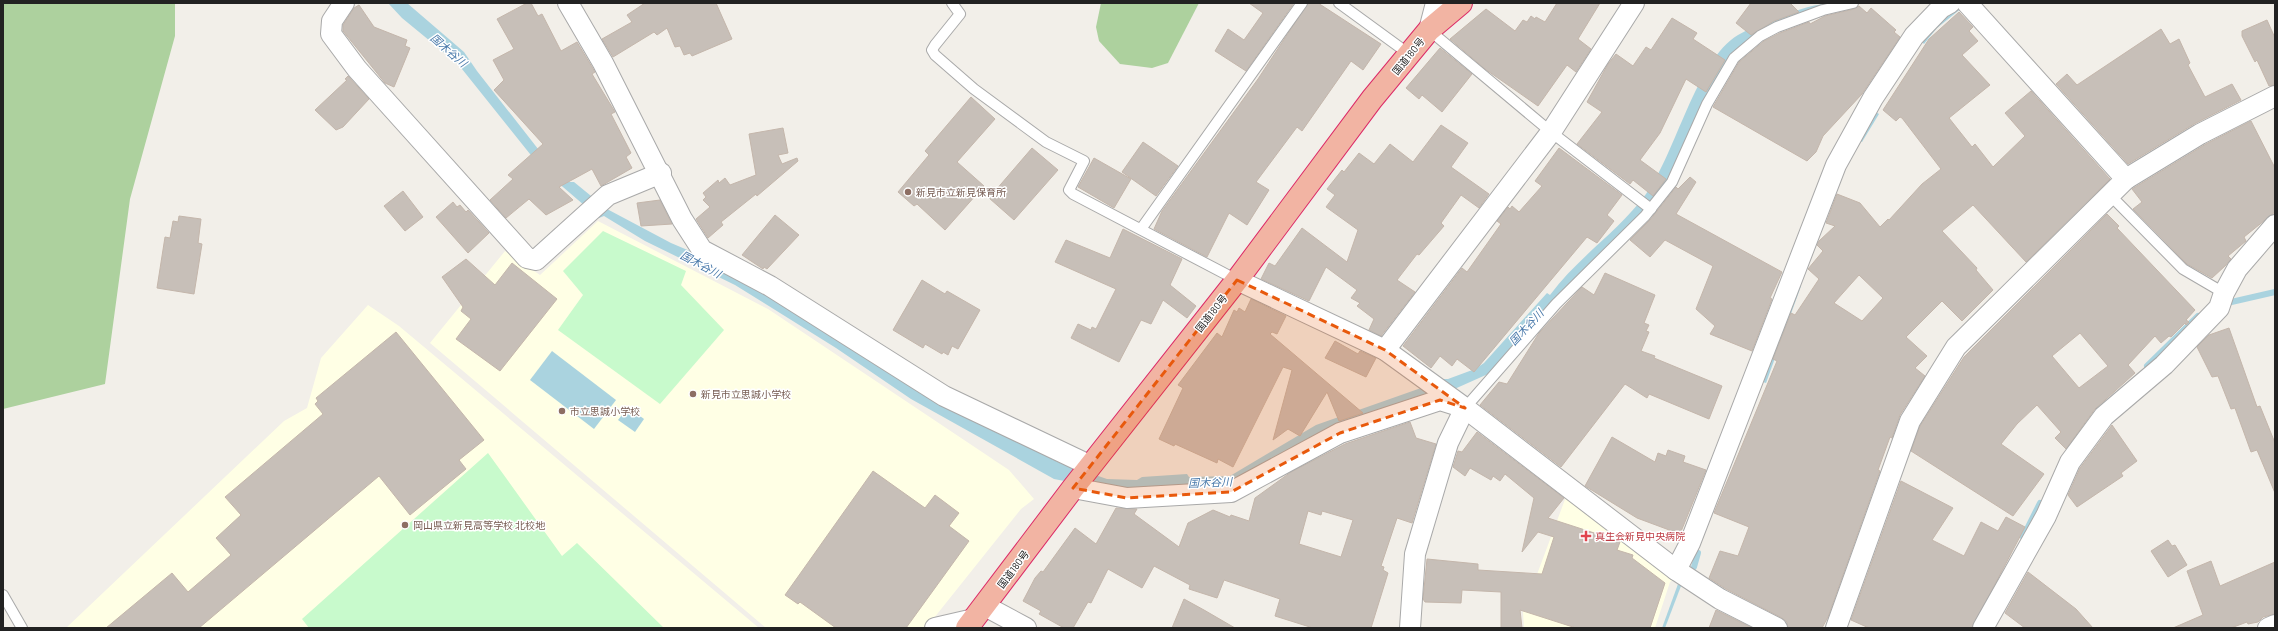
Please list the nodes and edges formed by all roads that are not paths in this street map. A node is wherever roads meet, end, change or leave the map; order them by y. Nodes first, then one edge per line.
1 (344, 3) edge
2 (568, 3) edge
3 (952, 3) edge
4 (1302, 3) edge
5 (1340, 3) edge
6 (1436, 3) edge
7 (1461, 3) edge
8 (1634, 3) edge
9 (1853, 3) edge
10 (1950, 3) edge
11 (1967, 3) edge
12 (1429, 30) junction
13 (1409, 54) junction
14 (2274, 98) edge
15 (1551, 132) junction
16 (661, 173) junction
17 (2126, 179) junction
18 (2110, 195) junction
19 (1651, 209) junction
20 (2275, 225) edge
21 (1141, 229) junction
22 (1237, 280) junction
23 (2224, 292) junction
24 (1385, 350) junction
25 (1464, 408) junction
26 (1091, 466) junction
27 (1073, 488) junction
28 (1676, 570) junction
29 (3, 595) edge
30 (975, 618) edge
31 (2275, 625) edge
32 (22, 628) edge
33 (935, 628) edge
34 (1026, 628) edge
35 (1410, 628) edge
36 (1777, 628) edge
37 (1836, 628) edge
38 (1983, 628) edge
39 (2268, 628) edge

1 - 16 street
2 - 16 street
3 - 21 lane
4 - 21 lane
5 - 13 lane
6 - 12 street
7 - 12 highway, 国道180号
8 - 15 street
9 - 19 lane
10 - 28 street
11 - 17 street
12 - 13 highway, 国道180号
12 - 15 lane
13 - 22 highway, 国道180号
14 - 17 street
15 - 19 lane
15 - 24 street
16 - 26 street
17 - 18 street
18 - 23 lane
18 - 37 street
19 - 25 lane
20 - 23 street
21 - 22 lane
22 - 24 street
22 - 26 highway, 国道180号
23 - 38 street
24 - 25 street
25 - 27 street
25 - 28 street
25 - 35 street
26 - 27 highway, 国道180号
27 - 30 highway, 国道180号
28 - 36 street
29 - 32 lane
30 - 33 street
30 - 34 street
31 - 39 street

